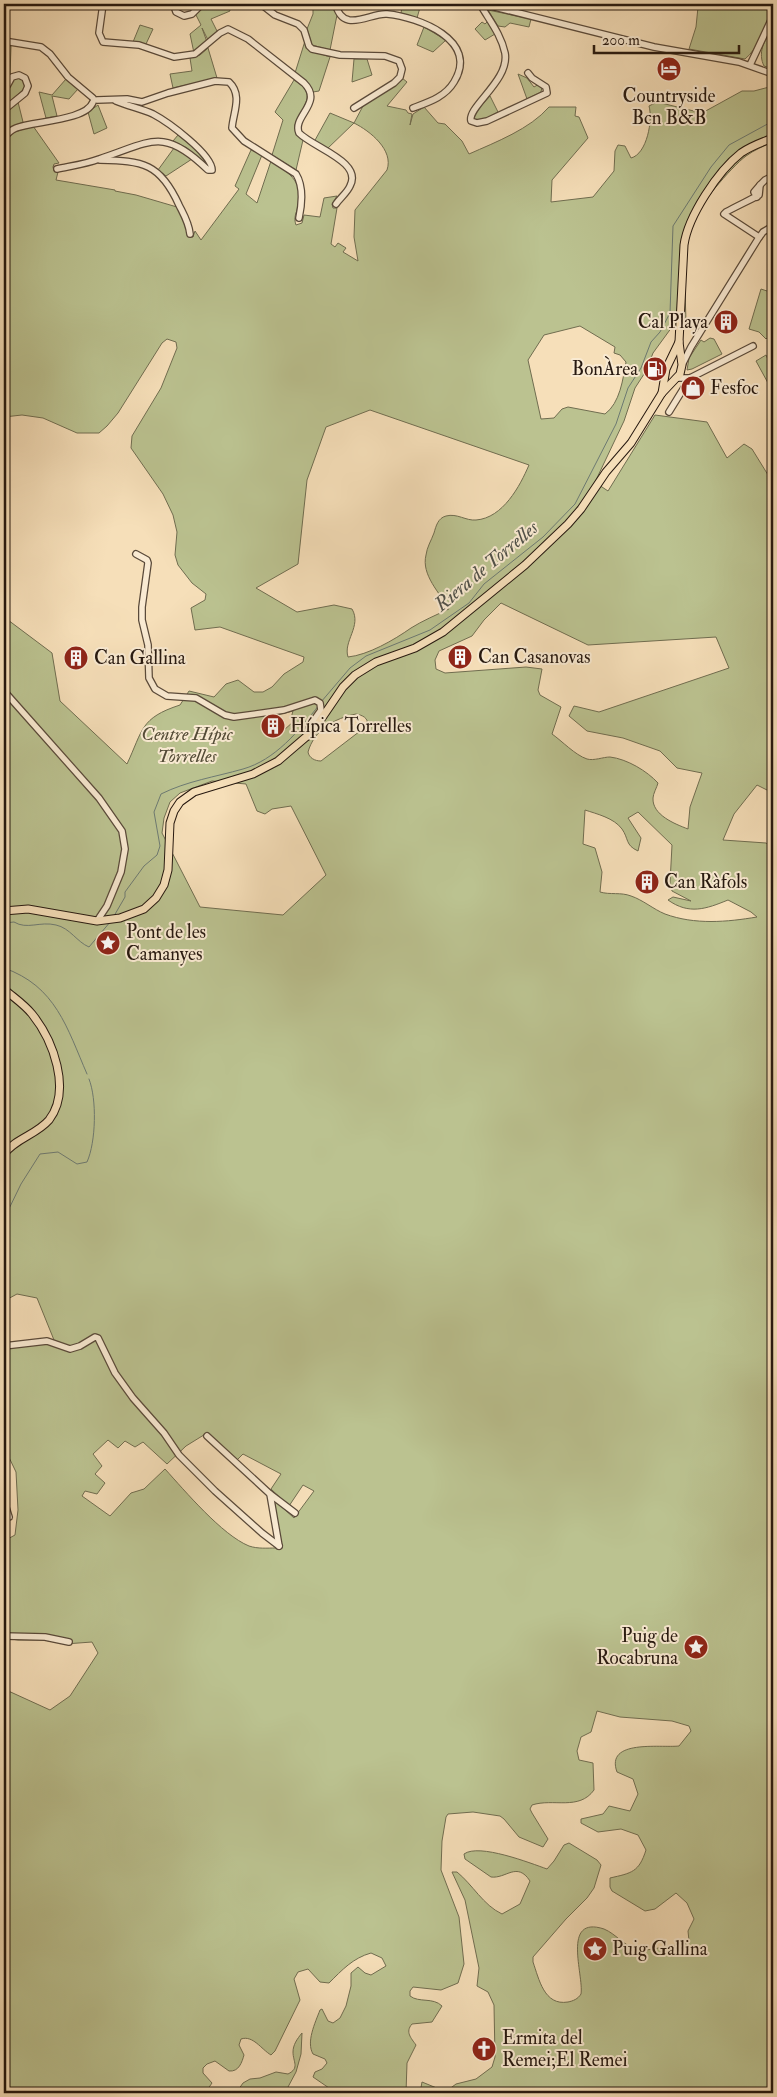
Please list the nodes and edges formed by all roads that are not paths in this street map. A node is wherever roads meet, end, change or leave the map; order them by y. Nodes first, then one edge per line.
1 (5, 4) edge
2 (102, 4) edge
3 (188, 4) edge
4 (202, 4) edge
5 (261, 4) edge
6 (335, 4) edge
7 (481, 4) edge
8 (171, 5) edge
9 (4, 10) edge
10 (773, 16) edge
11 (4, 41) edge
12 (750, 65) junction
13 (528, 73) dead end
14 (773, 74) edge
15 (7, 86) dead end
16 (94, 100) junction
17 (116, 101) junction
18 (354, 108) dead end
19 (414, 108) dead end
20 (4, 110) edge
21 (4, 138) edge
22 (773, 138) edge
23 (98, 160) junction
24 (57, 169) dead end
25 (773, 176) edge
26 (336, 204) dead end
27 (299, 218) dead end
28 (773, 226) edge
29 (190, 234) dead end
30 (759, 237) junction
31 (753, 346) dead end
32 (691, 347) junction
33 (679, 362) junction
34 (666, 375) junction
35 (692, 377) junction
36 (677, 378) junction
37 (682, 390) junction
38 (662, 393) junction
39 (669, 412) dead end
40 (136, 554) dead end
41 (4, 691) edge
42 (307, 736) junction
43 (4, 910) edge
44 (97, 921) junction
45 (4, 989) edge
46 (4, 1154) edge
47 (4, 1346) edge
48 (207, 1436) dead end
49 (270, 1494) junction
50 (4, 1501) edge
51 (295, 1513) dead end
52 (9, 1516) dead end
53 (4, 1636) edge
54 (69, 1642) dead end

1 - 9 street
2 - 26 street
3 - 8 street
4 - 8 street
5 - 18 street
6 - 19 street
7 - 12 street
7 - 13 street
10 - 12 street
11 - 16 street
12 - 14 street
15 - 20 street
16 - 17 street
16 - 21 street
17 - 23 street
17 - 27 street
22 - 33 main road
23 - 24 street
23 - 29 street
25 - 30 street
28 - 30 street
30 - 32 street
31 - 35 street
32 - 33 street
32 - 33 street
33 - 34 main road
33 - 35 street
33 - 36 main road
34 - 36 main road
34 - 38 main road
35 - 36 street
35 - 37 street
36 - 37 street
36 - 38 main road
37 - 39 street
38 - 42 main road
40 - 42 street
41 - 44 street
42 - 44 main road
43 - 44 main road
45 - 46 main road
47 - 49 street
48 - 49 street
49 - 51 street
50 - 52 street
53 - 54 street

